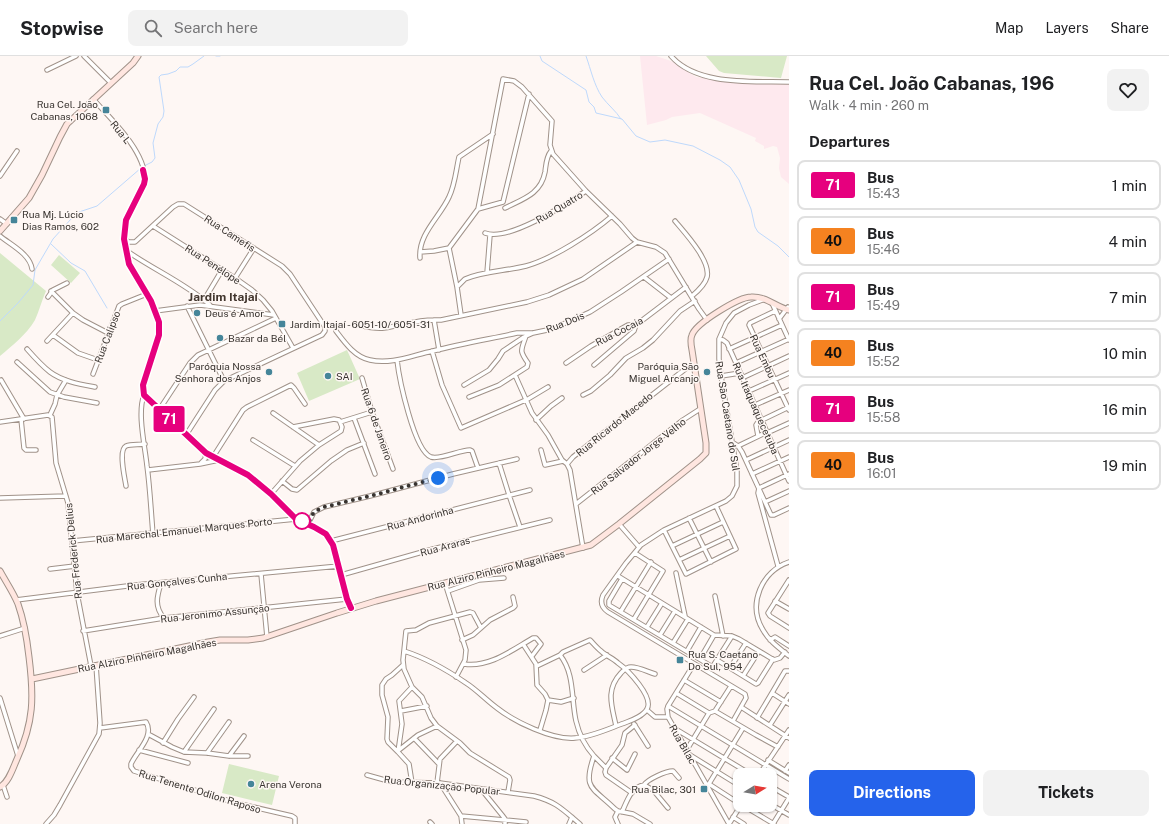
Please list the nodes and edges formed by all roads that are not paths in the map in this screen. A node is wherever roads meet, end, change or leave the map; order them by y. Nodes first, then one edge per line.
1 (76, 56) edge
2 (84, 56) edge
3 (138, 56) edge
4 (671, 56) edge
5 (47, 70) dead end
6 (789, 82) edge
7 (111, 83) junction
8 (529, 94) junction
9 (93, 99) junction
10 (492, 134) junction
11 (16, 151) dead end
12 (551, 151) junction
13 (0, 176) edge
14 (586, 191) junction
15 (504, 208) dead end
16 (478, 209) junction
17 (612, 216) junction
18 (0, 218) edge
19 (675, 221) dead end
20 (7, 224) junction
21 (153, 226) junction
22 (0, 231) edge
23 (485, 233) dead end
24 (490, 235) junction
25 (0, 236) edge
26 (124, 239) junction
27 (637, 242) junction
28 (254, 248) junction
29 (449, 248) junction
30 (126, 251) junction
31 (420, 252) junction
32 (420, 258) dead end
33 (669, 259) junction
34 (32, 269) dead end
35 (222, 270) junction
36 (487, 273) junction
37 (644, 277) junction
38 (235, 278) junction
39 (67, 283) dead end
40 (457, 287) junction
41 (686, 287) junction
42 (51, 291) junction
43 (147, 294) junction
44 (692, 296) junction
45 (48, 297) dead end
46 (671, 298) junction
47 (766, 299) junction
48 (204, 300) junction
49 (694, 301) junction
50 (772, 302) junction
51 (187, 306) junction
52 (211, 306) junction
53 (788, 308) edge
54 (155, 311) junction
55 (775, 311) junction
56 (73, 313) junction
57 (461, 315) junction
58 (275, 316) junction
59 (779, 319) junction
60 (434, 320) junction
61 (707, 320) junction
62 (636, 325) junction
63 (782, 325) junction
64 (359, 326) dead end
65 (336, 331) dead end
66 (108, 333) junction
67 (533, 333) junction
68 (53, 335) junction
69 (526, 336) junction
70 (719, 338) junction
71 (755, 338) junction
72 (789, 340) edge
73 (47, 341) dead end
74 (293, 348) junction
75 (27, 349) dead end
76 (208, 349) junction
77 (729, 349) junction
78 (439, 350) junction
79 (432, 351) junction
80 (762, 352) junction
81 (789, 356) edge
82 (98, 360) junction
83 (397, 360) junction
84 (18, 362) dead end
85 (693, 362) junction
86 (566, 363) dead end
87 (736, 363) junction
88 (594, 365) dead end
89 (768, 366) junction
90 (789, 373) edge
91 (93, 374) dead end
92 (740, 374) junction
93 (515, 375) junction
94 (721, 376) junction
95 (362, 378) dead end
96 (742, 378) junction
97 (774, 379) junction
98 (1, 380) dead end
99 (66, 380) junction
100 (224, 381) junction
101 (464, 385) dead end
102 (95, 387) dead end
103 (548, 387) dead end
104 (789, 390) edge
105 (749, 391) junction
106 (781, 393) junction
107 (57, 395) junction
108 (144, 395) junction
109 (583, 395) dead end
110 (469, 397) dead end
111 (562, 398) dead end
112 (526, 400) junction
113 (97, 403) dead end
114 (304, 404) dead end
115 (755, 405) junction
116 (789, 408) edge
117 (700, 409) junction
118 (159, 410) junction
119 (372, 412) junction
120 (273, 413) dead end
121 (50, 415) junction
122 (354, 418) junction
123 (22, 419) junction
124 (762, 419) junction
125 (536, 420) junction
126 (0, 422) edge
127 (340, 422) junction
128 (789, 423) edge
129 (293, 427) junction
130 (767, 433) junction
131 (186, 435) junction
132 (758, 436) junction
133 (253, 440) dead end
134 (789, 440) edge
135 (732, 442) junction
136 (364, 443) junction
137 (145, 444) junction
138 (319, 445) junction
139 (738, 446) junction
140 (774, 447) junction
141 (36, 450) dead end
142 (542, 450) dead end
143 (206, 453) junction
144 (213, 457) junction
145 (789, 457) edge
146 (517, 459) dead end
147 (219, 460) junction
148 (746, 460) junction
149 (563, 461) junction
150 (780, 461) junction
151 (499, 463) junction
152 (200, 464) junction
153 (567, 464) junction
154 (295, 466) junction
155 (393, 468) dead end
156 (478, 468) junction
157 (148, 470) junction
158 (375, 474) dead end
159 (752, 474) junction
160 (788, 475) edge
161 (282, 481) junction
162 (789, 481) edge
163 (126, 486) dead end
164 (759, 488) junction
165 (530, 490) dead end
166 (789, 491) edge
167 (271, 494) junction
168 (509, 495) junction
169 (66, 496) junction
170 (0, 498) edge
171 (765, 502) junction
172 (576, 504) junction
173 (716, 506) junction
174 (789, 508) edge
175 (689, 518) junction
176 (296, 519) junction
177 (550, 520) dead end
178 (723, 522) junction
179 (308, 524) junction
180 (619, 524) junction
181 (520, 528) junction
182 (664, 530) junction
183 (153, 534) junction
184 (698, 534) junction
185 (730, 536) junction
186 (72, 541) junction
187 (331, 541) junction
188 (672, 546) junction
189 (639, 547) junction
190 (583, 548) junction
191 (704, 548) junction
192 (635, 552) junction
193 (679, 560) junction
194 (651, 562) junction
195 (711, 562) junction
196 (789, 562) edge
197 (75, 566) junction
198 (339, 566) junction
199 (778, 566) junction
200 (50, 569) dead end
201 (0, 571) edge
202 (676, 573) dead end
203 (261, 574) junction
204 (341, 576) junction
205 (618, 576) junction
206 (504, 578) dead end
207 (622, 579) junction
208 (789, 580) edge
209 (161, 583) junction
210 (445, 583) junction
211 (635, 587) junction
212 (784, 588) junction
213 (448, 591) junction
214 (789, 592) edge
215 (77, 593) junction
216 (649, 595) junction
217 (715, 596) dead end
218 (513, 597) dead end
219 (347, 599) junction
220 (16, 600) junction
221 (775, 601) junction
222 (662, 602) junction
223 (264, 608) junction
224 (351, 608) junction
225 (789, 609) edge
226 (675, 610) junction
227 (621, 611) junction
228 (455, 616) junction
229 (687, 617) junction
230 (164, 618) junction
231 (634, 619) junction
232 (647, 627) junction
233 (701, 627) junction
234 (25, 628) junction
235 (481, 628) junction
236 (789, 628) edge
237 (83, 631) junction
238 (660, 635) junction
239 (714, 635) junction
240 (0, 636) edge
241 (724, 636) junction
242 (732, 636) junction
243 (267, 637) junction
244 (462, 640) junction
245 (770, 640) junction
246 (673, 643) junction
247 (746, 643) junction
248 (523, 644) junction
249 (789, 646) edge
250 (404, 651) junction
251 (687, 651) junction
252 (759, 651) junction
253 (785, 652) junction
254 (560, 655) junction
255 (607, 655) junction
256 (532, 656) junction
257 (789, 656) edge
258 (700, 659) junction
259 (773, 659) junction
260 (717, 660) junction
261 (464, 664) junction
262 (694, 664) junction
263 (403, 665) junction
264 (93, 666) junction
265 (537, 666) junction
266 (730, 668) junction
267 (625, 669) junction
268 (584, 670) dead end
269 (789, 671) edge
270 (655, 674) dead end
271 (743, 676) junction
272 (456, 677) junction
273 (32, 679) junction
274 (684, 680) junction
275 (731, 686) junction
276 (412, 687) junction
277 (676, 693) junction
278 (772, 693) junction
279 (789, 695) edge
280 (194, 697) dead end
281 (0, 698) edge
282 (574, 698) junction
283 (548, 700) junction
284 (785, 701) junction
285 (721, 702) junction
286 (789, 704) edge
287 (426, 706) junction
288 (668, 706) junction
289 (741, 707) junction
290 (214, 709) dead end
291 (647, 710) junction
292 (401, 711) junction
293 (715, 711) junction
294 (709, 713) junction
295 (668, 717) junction
296 (757, 718) junction
297 (631, 720) junction
298 (732, 721) junction
299 (229, 722) dead end
300 (635, 725) junction
301 (437, 726) junction
302 (616, 726) junction
303 (701, 726) junction
304 (770, 726) junction
305 (672, 727) junction
306 (100, 728) junction
307 (743, 728) junction
308 (540, 730) junction
309 (789, 730) edge
310 (148, 734) junction
311 (244, 736) dead end
312 (582, 737) junction
313 (787, 737) edge
314 (414, 738) junction
315 (694, 739) junction
316 (457, 741) junction
317 (163, 743) junction
318 (733, 745) junction
319 (648, 746) dead end
320 (778, 747) junction
321 (139, 750) junction
322 (398, 751) junction
323 (184, 752) junction
324 (207, 753) junction
325 (688, 753) junction
326 (635, 754) dead end
327 (18, 756) junction
328 (229, 756) junction
329 (248, 756) dead end
330 (594, 756) junction
331 (612, 758) junction
332 (725, 758) junction
333 (768, 760) junction
334 (188, 763) dead end
335 (439, 764) junction
336 (789, 764) edge
337 (765, 765) junction
338 (606, 768) junction
339 (741, 768) edge
340 (763, 768) edge
341 (717, 771) junction
342 (787, 772) edge
343 (367, 775) dead end
344 (678, 778) dead end
345 (789, 779) edge
346 (733, 781) edge
347 (412, 783) junction
348 (438, 783) junction
349 (644, 785) junction
350 (1, 786) edge
351 (708, 786) junction
352 (481, 789) junction
353 (777, 790) edge
354 (508, 792) junction
355 (632, 793) junction
356 (7, 797) dead end
357 (789, 798) edge
358 (733, 800) edge
359 (668, 808) dead end
360 (777, 808) edge
361 (618, 811) junction
362 (781, 811) junction
363 (622, 812) junction
364 (736, 812) edge
365 (754, 812) edge
366 (789, 815) edge
367 (461, 816) junction
368 (572, 816) junction
369 (733, 817) junction
370 (505, 822) edge
371 (526, 822) dead end
372 (46, 824) edge
373 (295, 824) edge
374 (462, 824) edge
375 (569, 824) edge
376 (580, 824) edge
377 (618, 824) edge
378 (650, 824) edge
379 (729, 824) edge
380 (744, 824) edge
381 (774, 824) edge

1 - 5 street
2 - 7 street
3 - 7 street
4 - 6 street
7 - 9 street
8 - 10 street
8 - 12 street
8 - 16 street
9 - 20 street
9 - 26 street, Rua L
10 - 16 street
10 - 31 street
11 - 13 street
12 - 14 street
12 - 15 street
14 - 17 street
14 - 24 street, Rua Quatro
16 - 29 street
17 - 27 street
17 - 36 street
18 - 20 street
19 - 44 street
20 - 22 street
21 - 26 street, Rua Camefis
21 - 28 street, Rua Camefis
21 - 35 street, Rua Penélope
23 - 24 street
24 - 36 street
25 - 34 street
26 - 30 street
27 - 33 street
27 - 57 street
28 - 38 street
28 - 74 street, Rua Camefis
29 - 31 street
29 - 40 street
30 - 43 street
30 - 48 street
31 - 32 street
33 - 37 street, Rua Dois
33 - 41 street
35 - 38 street, Rua Penélope
35 - 48 street
36 - 40 street
37 - 46 street
37 - 67 street, Rua Dois
38 - 58 street, Rua Penélope
39 - 42 street
40 - 57 street
41 - 44 street
41 - 46 street, Rua Cocaia
42 - 45 street
42 - 56 street
43 - 54 street
43 - 66 street, Rua Calipso
44 - 49 street
46 - 62 street, Rua Cocaia
47 - 50 street, Rua Alziro Pinheiro Magalhães
47 - 61 street, Rua Alziro Pinheiro Magalhães
47 - 70 street, Rua São Caetano do Sul
48 - 52 street
49 - 61 street
49 - 109 street
50 - 53 street, Rua Alziro Pinheiro Magalhães
50 - 55 street
51 - 52 street
51 - 54 street
51 - 76 street
52 - 58 street
53 - 59 street
54 - 108 street
55 - 59 street
55 - 71 street, Rua Embu
56 - 66 street
56 - 68 street
57 - 60 street
58 - 74 street, Rua Penélope
58 - 76 street
59 - 63 street
60 - 64 street
60 - 78 street
61 - 85 street, Rua Alziro Pinheiro Magalhães
62 - 86 street, Rua Cocaia
62 - 88 street
63 - 71 street
63 - 72 street
65 - 83 street
66 - 82 street, Rua Calipso
67 - 69 street, Rua Dois
67 - 78 street
68 - 73 street
68 - 82 street
69 - 93 street
69 - 101 street, Rua Dois
70 - 77 street, Rua Itaquaquecetuba
70 - 94 street, Rua São Caetano do Sul
71 - 77 street
71 - 80 street, Rua Embu
72 - 80 street
74 - 100 street
75 - 99 street
76 - 100 street
76 - 118 street
77 - 87 street, Rua Itaquaquecetuba
78 - 79 street
79 - 83 street
79 - 112 street
80 - 87 street
80 - 89 street, Rua Embu
81 - 89 street
82 - 91 street, Rua Calipso
83 - 156 street
84 - 107 street
85 - 117 street, Rua Alziro Pinheiro Magalhães
85 - 153 street, Rua Ricardo Macedo
87 - 92 street, Rua Itaquaquecetuba
89 - 96 street
89 - 97 street, Rua Embu
90 - 97 street
92 - 94 street
92 - 96 street, Rua Itaquaquecetuba
93 - 110 street
93 - 112 street
94 - 135 street, Rua São Caetano do Sul
95 - 119 street, Rua 6 de Janeiro
96 - 105 street, Rua Itaquaquecetuba
97 - 105 street
97 - 106 street, Rua Embu
98 - 123 street
99 - 102 street
99 - 107 street
100 - 131 street
103 - 112 street
104 - 106 street
105 - 115 street, Rua Itaquaquecetuba
106 - 115 street
106 - 116 street, Rua Embu
107 - 113 street
107 - 121 street
108 - 118 street
108 - 137 street
111 - 125 street
112 - 125 street
114 - 144 street
115 - 124 street, Rua Itaquaquecetuba
116 - 124 street
117 - 172 street, Rua Salvador Jorge Velho
117 - 180 street, Rua Alziro Pinheiro Magalhães
118 - 131 street
119 - 122 street
119 - 155 street, Rua 6 de Janeiro
120 - 129 street
121 - 123 street
121 - 169 street, Rua Frederick Delius
122 - 127 street
122 - 136 street
123 - 126 street
123 - 141 street
124 - 130 street, Rua Itaquaquecetuba
124 - 132 street
125 - 149 street
127 - 129 street
127 - 138 street
128 - 130 street
129 - 138 street
130 - 132 street
130 - 140 street, Rua Itaquaquecetuba
131 - 143 street
132 - 139 street
133 - 154 street
134 - 140 street
135 - 139 street
135 - 173 street, Rua São Caetano do Sul
136 - 158 street
136 - 161 street
137 - 157 street
137 - 163 street
138 - 154 street
139 - 148 street
140 - 148 street
140 - 150 street, Rua Itaquaquecetuba
142 - 149 street
143 - 144 street
143 - 152 street
144 - 147 street
145 - 150 street
146 - 151 street
147 - 152 street
147 - 167 street
148 - 159 street
149 - 153 street
150 - 159 street
150 - 160 street, Rua Itaquaquecetuba
151 - 156 street
151 - 168 street
152 - 157 street
153 - 172 street, Rua Ricardo Macedo
154 - 161 street
156 - 179 street
157 - 183 street
159 - 164 street
160 - 162 street, Rua Itaquaquecetuba
160 - 164 street
161 - 167 street
164 - 171 street
164 - 199 street
165 - 168 street, Rua Andorinha
166 - 171 street
167 - 176 street
168 - 181 street
168 - 187 street, Rua Andorinha
169 - 170 street
169 - 186 street, Rua Frederick Delius
171 - 174 street
172 - 190 street, Rua Ricardo Macedo
173 - 175 street, Rua São Caetano do Sul
173 - 178 street
175 - 182 street, Rua São Caetano do Sul
175 - 184 street
176 - 179 street
176 - 183 street, Rua Marechal Emanuel Marques Porto
177 - 181 street, Rua Araras
178 - 184 street
178 - 185 street
179 - 187 street
180 - 189 street
180 - 190 street, Rua Alziro Pinheiro Magalhães
181 - 204 street, Rua Araras
182 - 188 street
182 - 189 street, Rua São Caetano do Sul
183 - 186 street, Rua Marechal Emanuel Marques Porto
184 - 188 street
184 - 191 street
185 - 191 street
185 - 195 street
186 - 197 street, Rua Frederick Delius
187 - 198 street
188 - 193 street
189 - 192 street, Rua São Caetano do Sul
190 - 210 street, Rua Alziro Pinheiro Magalhães
191 - 193 street
191 - 195 street
192 - 194 street
192 - 205 street, Rua São Caetano do Sul
193 - 195 street
194 - 211 street
194 - 216 street
196 - 199 street
197 - 200 street
197 - 215 street, Rua Frederick Delius
198 - 203 street, Rua Gonçalves Cunha
198 - 204 street
199 - 245 street
201 - 220 street
202 - 229 street
203 - 209 street, Rua Gonçalves Cunha
203 - 223 street
204 - 219 street
205 - 207 street
205 - 262 street, Rua São Caetano do Sul
206 - 213 street
207 - 211 street
207 - 227 street
208 - 212 street
209 - 215 street, Rua Gonçalves Cunha
209 - 230 street
210 - 213 street
210 - 224 street, Rua Alziro Pinheiro Magalhães
211 - 216 street
211 - 227 street
212 - 214 street
212 - 221 street
213 - 228 street
215 - 220 street, Rua Gonçalves Cunha
215 - 237 street, Rua Frederick Delius
216 - 222 street
216 - 231 street
217 - 241 street
218 - 235 street
219 - 223 street, Rua Jeronimo Assunção
219 - 224 street
220 - 234 street
221 - 225 street
221 - 236 street
222 - 226 street
222 - 232 street
223 - 230 street, Rua Jeronimo Assunção
223 - 243 street
224 - 243 street, Rua Alziro Pinheiro Magalhães
226 - 229 street
226 - 238 street
227 - 231 street
228 - 235 street
228 - 244 street
228 - 250 street
229 - 233 street
229 - 246 street
230 - 237 street, Rua Jeronimo Assunção
231 - 232 street
232 - 238 street
233 - 239 street
233 - 251 street
234 - 240 street
234 - 273 street
235 - 244 street
237 - 264 street, Rua Frederick Delius
238 - 246 street
239 - 241 street
239 - 258 street
241 - 242 street
242 - 247 street
242 - 260 street
243 - 264 street, Rua Alziro Pinheiro Magalhães
244 - 261 street
245 - 249 street
245 - 253 street
246 - 251 street
247 - 252 street
247 - 266 street
248 - 256 street
248 - 256 street
248 - 261 street
250 - 263 street
250 - 272 street
251 - 258 street
252 - 259 street
252 - 271 street
253 - 257 street
253 - 259 street
254 - 255 street
254 - 265 street
254 - 282 street
255 - 267 street
255 - 268 street
256 - 265 street
258 - 260 street
259 - 271 street
260 - 266 street
261 - 272 street
262 - 274 street
262 - 275 street, Rua São Caetano do Sul
263 - 276 street
263 - 322 street
264 - 273 street, Rua Alziro Pinheiro Magalhães
264 - 306 street, Rua Frederick Delius
265 - 283 street
266 - 271 street
267 - 270 street
267 - 291 street
267 - 302 street
269 - 278 street
272 - 308 street
273 - 327 street
274 - 277 street
274 - 285 street
275 - 285 street
275 - 289 street, Rua São Caetano do Sul
276 - 287 street
276 - 292 street
277 - 288 street
277 - 294 street
278 - 284 street
278 - 296 street
279 - 284 street
280 - 317 street
281 - 327 street
282 - 283 street
282 - 312 street
283 - 308 street
284 - 286 street
284 - 304 street
285 - 293 street
287 - 292 street
287 - 301 street
288 - 295 street, Rua Bilac
288 - 303 street
289 - 296 street
289 - 298 street
290 - 323 street
291 - 295 street
291 - 297 street
292 - 322 street
293 - 294 street
293 - 298 street
294 - 303 street
295 - 305 street, Rua Bilac
296 - 304 street
297 - 300 street
297 - 302 street
298 - 307 street
299 - 324 street
300 - 319 street
300 - 331 street
301 - 314 street
301 - 316 street
302 - 312 street
303 - 315 street
303 - 318 street
304 - 313 street
305 - 315 street
305 - 325 street, Rua Bilac
306 - 310 street
306 - 372 street
307 - 318 street
307 - 320 street
308 - 312 street
309 - 313 street
310 - 317 street
310 - 321 street, Rua Tenente Odilon Raposo
311 - 328 street
312 - 330 street
313 - 320 street
314 - 322 street
314 - 335 street
315 - 325 street
315 - 332 street
316 - 335 street
316 - 354 street
317 - 323 street
318 - 332 street
318 - 337 street
320 - 333 street
321 - 334 street
321 - 373 street, Rua Tenente Odilon Raposo
322 - 347 street
323 - 324 street
324 - 328 street
325 - 341 street
325 - 351 street, Rua Bilac
326 - 331 street
327 - 350 street
328 - 329 street
330 - 338 street
330 - 361 street
331 - 338 street
332 - 339 street
332 - 341 street
333 - 337 street
333 - 342 street
335 - 348 street
336 - 342 street
337 - 340 street
337 - 345 street
338 - 355 street
341 - 346 street
341 - 351 street
343 - 347 street, Rua Organização Popular
344 - 349 street
347 - 348 street, Rua Organização Popular
348 - 352 street, Rua Organização Popular
348 - 367 street
349 - 355 street
349 - 359 street
350 - 356 street
351 - 358 street
351 - 379 street, Rua Bilac
352 - 354 street, Rua Organização Popular
352 - 370 street
353 - 357 street
354 - 368 street, Rua Organização Popular
355 - 363 street
357 - 362 street
360 - 362 street
361 - 363 street
361 - 377 street
362 - 366 street
362 - 381 street
363 - 378 street
364 - 369 street
365 - 381 street
367 - 370 street
367 - 374 street
368 - 375 street
368 - 376 street, Rua Organização Popular
369 - 379 street
369 - 380 street
370 - 371 street

